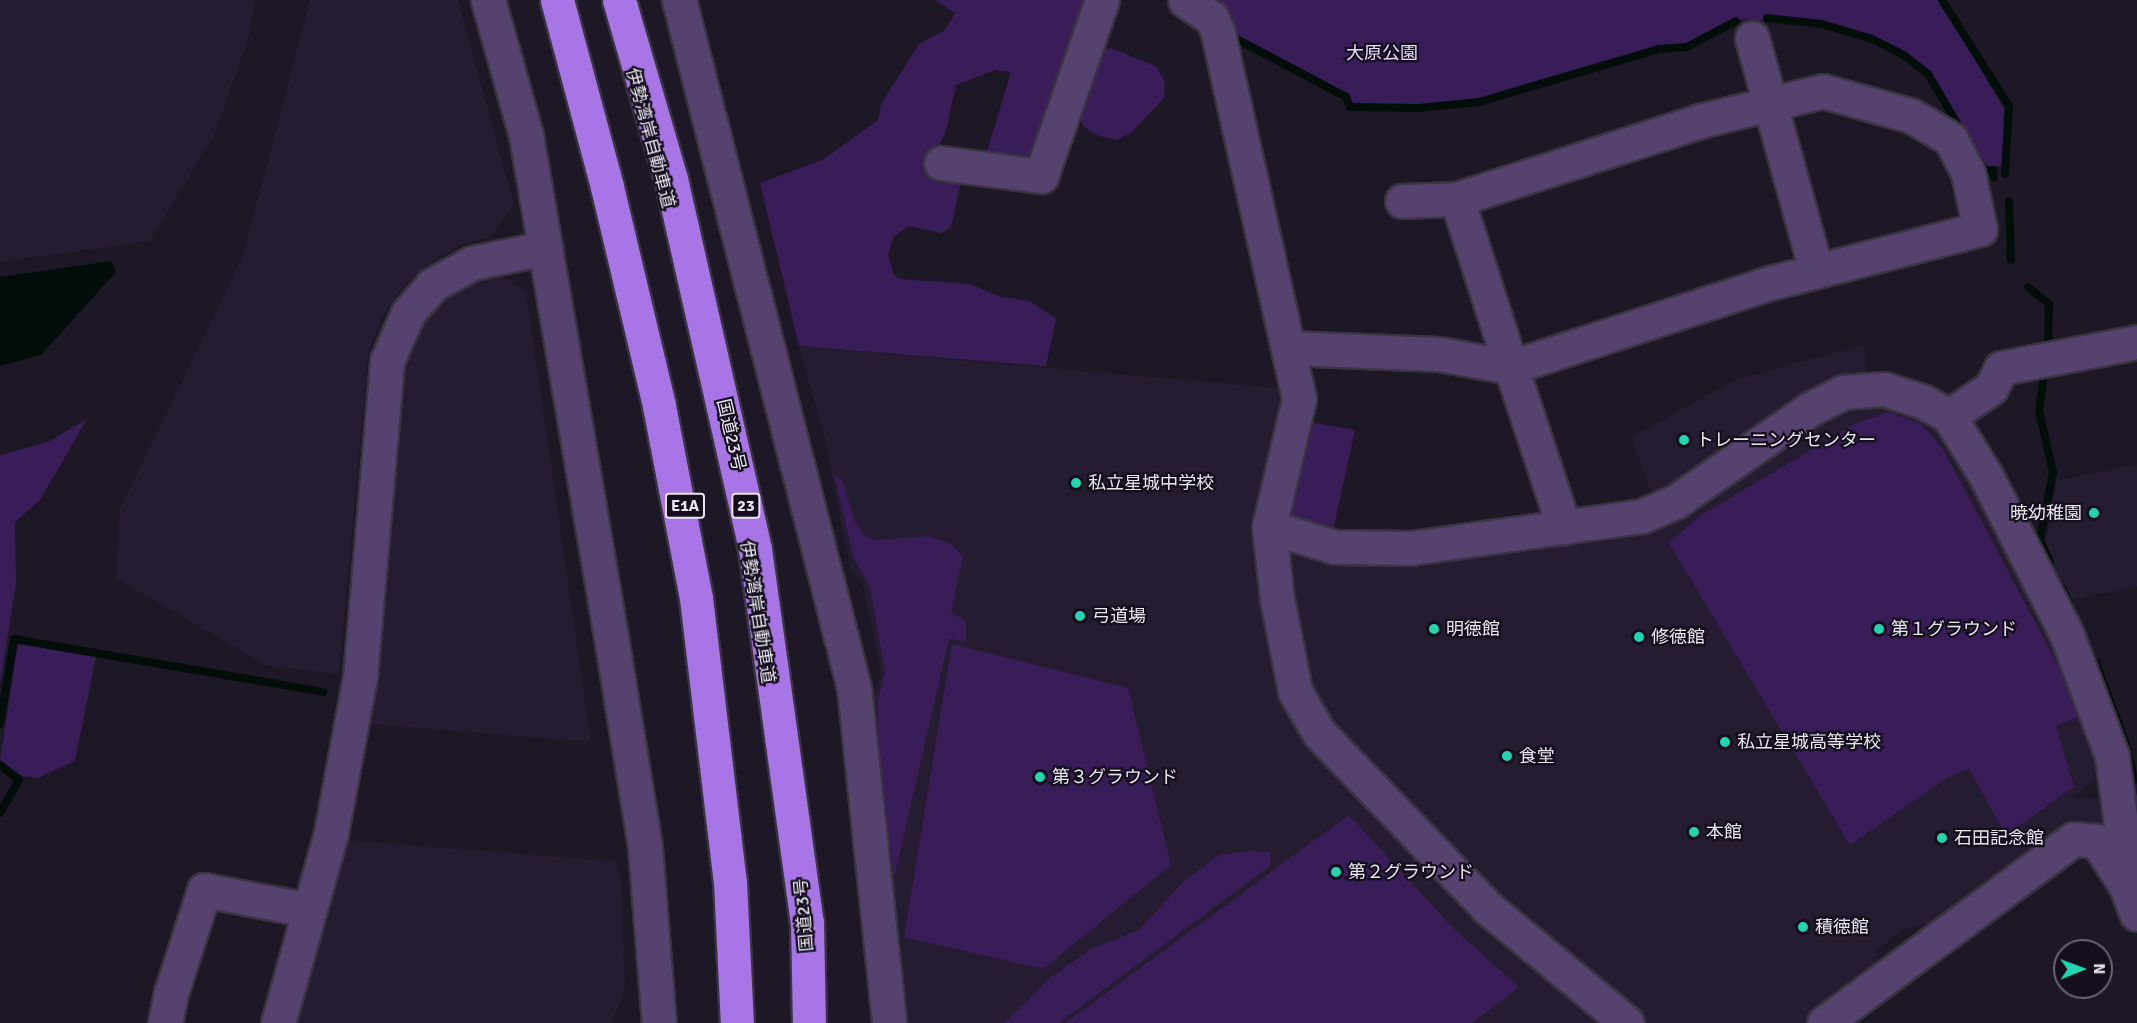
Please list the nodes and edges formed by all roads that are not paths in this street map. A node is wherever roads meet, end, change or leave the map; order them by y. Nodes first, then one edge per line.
1 (488, 0) edge
2 (557, 0) edge
3 (565, 0) edge
4 (612, 0) edge
5 (619, 0) edge
6 (679, 0) edge
7 (1102, 0) edge
8 (1185, 0) edge
9 (1752, 38) dead end
10 (1772, 104) junction
11 (941, 163) dead end
12 (1457, 199) junction
13 (1402, 201) dead end
14 (545, 248) junction
15 (1816, 271) junction
16 (2137, 342) edge
17 (1288, 348) junction
18 (1510, 367) junction
19 (1949, 416) junction
20 (1269, 527) junction
21 (1564, 527) junction
22 (2132, 900) edge
23 (309, 910) junction
24 (738, 1021) edge
25 (165, 1023) edge
26 (278, 1023) edge
27 (659, 1023) edge
28 (802, 1023) edge
29 (809, 1023) edge
30 (889, 1023) edge
31 (1627, 1023) edge
32 (1824, 1023) edge

1 - 14 street
2 - 24 highway
3 - 24 highway, E1A
4 - 28 highway, 伊勢湾岸自動車道
5 - 29 highway, 国道23号 / 23
6 - 30 street
7 - 11 street
8 - 17 street
9 - 10 street
10 - 12 street
10 - 15 street
10 - 15 street
12 - 13 street
12 - 18 street
14 - 23 street
14 - 27 street
15 - 18 street
16 - 19 street
17 - 18 street
17 - 20 street
18 - 21 street
19 - 21 street
19 - 22 street
20 - 21 street
20 - 31 street
22 - 32 street
23 - 25 street
23 - 26 street

